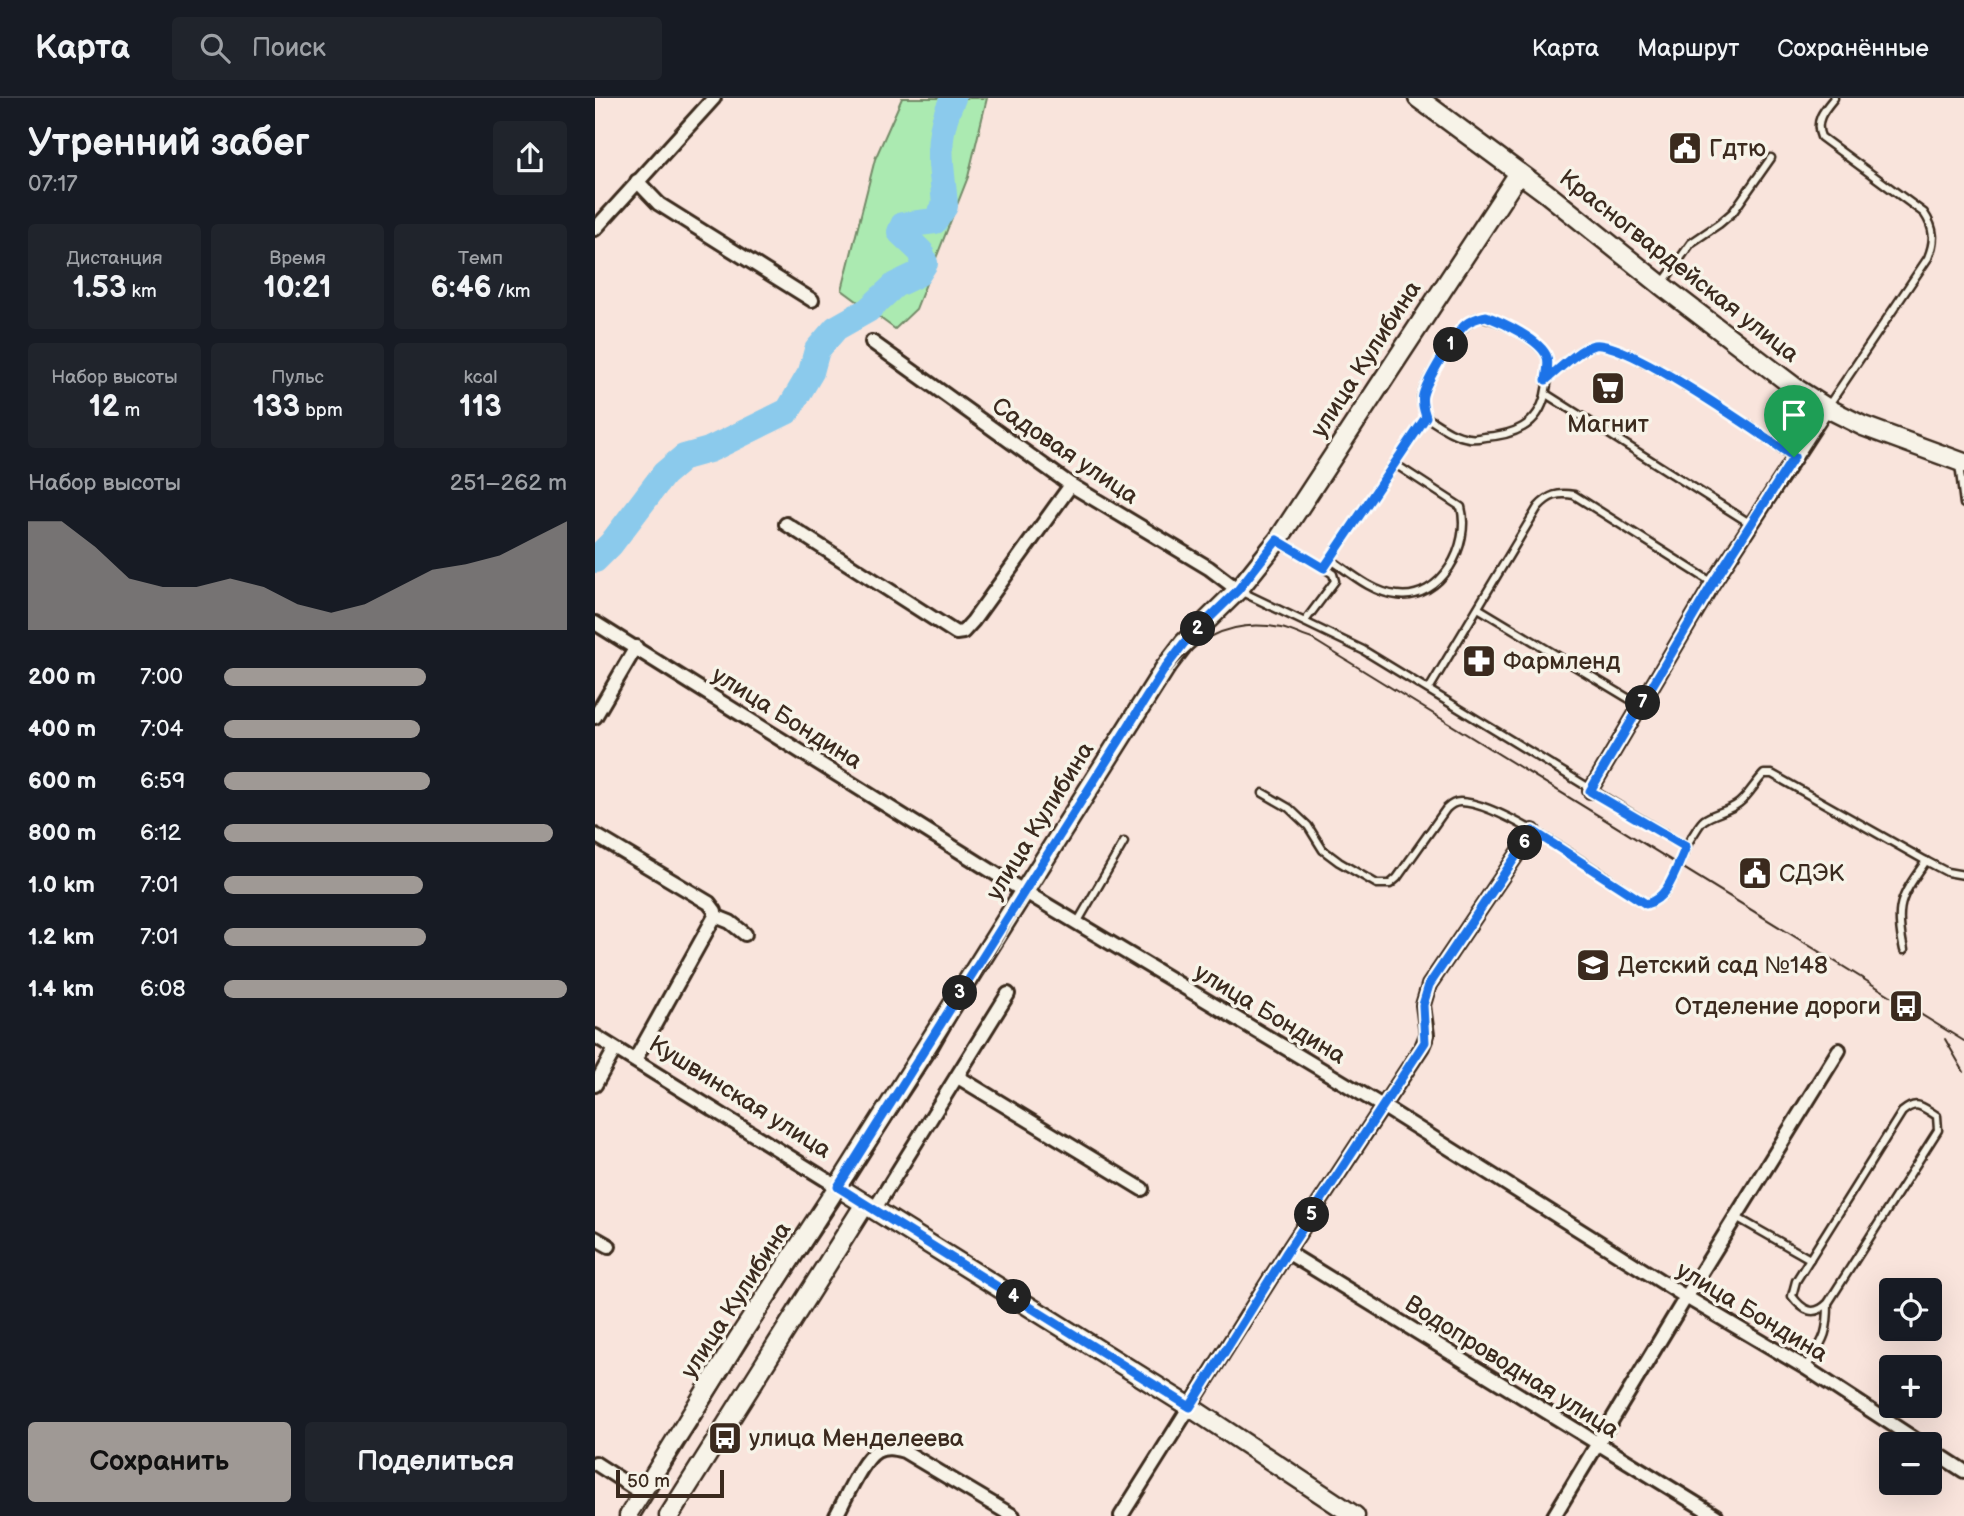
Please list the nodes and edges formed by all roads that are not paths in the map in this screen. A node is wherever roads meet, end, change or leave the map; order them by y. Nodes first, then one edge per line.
1 (714, 98) edge
2 (1418, 98) edge
3 (1834, 98) edge
4 (1771, 158) dead end
5 (1519, 173) junction
6 (637, 181) junction
7 (595, 229) edge
8 (1661, 285) junction
9 (812, 300) dead end
10 (872, 342) dead end
11 (1546, 380) junction
12 (1546, 394) junction
13 (1827, 408) junction
14 (1426, 417) junction
15 (1794, 457) junction
16 (1962, 463) edge
17 (1395, 464) junction
18 (1071, 485) junction
19 (1964, 504) edge
20 (786, 524) dead end
21 (1751, 524) junction
22 (1277, 540) junction
23 (1330, 559) junction
24 (1324, 568) junction
25 (1713, 583) junction
26 (1238, 590) junction
27 (1478, 608) junction
28 (1305, 621) junction
29 (595, 623) edge
30 (636, 647) junction
31 (1429, 689) junction
32 (1641, 706) junction
33 (595, 716) edge
34 (1590, 791) junction
35 (1263, 793) dead end
36 (1533, 831) junction
37 (595, 835) edge
38 (1125, 842) dead end
39 (1686, 847) junction
40 (1926, 861) junction
41 (1964, 875) edge
42 (1025, 891) junction
43 (715, 916) junction
44 (1076, 923) junction
45 (745, 934) dead end
46 (1904, 950) dead end
47 (1008, 994) dead end
48 (595, 1035) edge
49 (615, 1049) junction
50 (1839, 1050) dead end
51 (635, 1060) junction
52 (958, 1077) junction
53 (595, 1085) edge
54 (1384, 1107) junction
55 (838, 1187) junction
56 (1142, 1189) dead end
57 (869, 1207) junction
58 (1736, 1217) junction
59 (595, 1238) edge
60 (609, 1246) dead end
61 (1287, 1252) junction
62 (1810, 1259) junction
63 (1686, 1297) junction
64 (1828, 1303) junction
65 (1806, 1368) junction
66 (1190, 1407) junction
67 (1904, 1432) edge
68 (1598, 1444) junction
69 (1942, 1457) edge
70 (595, 1464) edge
71 (1964, 1471) edge
72 (643, 1494) junction
73 (673, 1515) edge
74 (629, 1516) edge
75 (836, 1516) edge
76 (1013, 1516) edge
77 (1121, 1516) edge
78 (1356, 1516) edge
79 (1554, 1516) edge
80 (1716, 1516) edge

1 - 6 street
2 - 5 main road, Красногвардейская улица
3 - 13 lane
4 - 8 lane
5 - 8 main road, Красногвардейская улица
5 - 22 main road, улица Кулибина
6 - 7 street
6 - 9 street
8 - 13 main road, Красногвардейская улица
10 - 18 street, Садовая улица
11 - 12 lane
11 - 14 lane
11 - 15 lane
12 - 14 lane
12 - 21 lane
13 - 15 street
13 - 16 main road, Красногвардейская улица
14 - 17 lane
15 - 21 street
16 - 19 lane
17 - 23 lane
17 - 23 lane
18 - 20 street
18 - 26 street, Садовая улица
21 - 25 street
22 - 24 lane
22 - 26 main road, улица Кулибина
23 - 24 lane
24 - 28 lane
25 - 27 lane
25 - 32 street
26 - 28 lane
26 - 42 main road, улица Кулибина
27 - 31 lane
27 - 32 lane
28 - 31 lane
29 - 30 street, улица Бондина
30 - 33 street
30 - 42 street, улица Бондина
31 - 34 lane
32 - 34 street
34 - 39 lane
35 - 36 lane
36 - 39 lane
36 - 54 street
37 - 43 street
38 - 44 lane
39 - 40 lane
40 - 41 lane
40 - 46 lane
42 - 44 street, улица Бондина
42 - 55 main road, улица Кулибина
43 - 45 street
43 - 51 street
44 - 54 street, улица Бондина
47 - 52 street
48 - 49 street, Кушвинская улица
49 - 51 street, Кушвинская улица
49 - 53 street
50 - 58 street
51 - 55 street, Кушвинская улица
52 - 56 street
52 - 57 street
54 - 61 street
54 - 63 street, улица Бондина
55 - 57 main road, Кушвинская улица
55 - 72 main road, улица Кулибина
57 - 66 main road, Кушвинская улица
57 - 73 main road
58 - 62 lane
58 - 63 street
59 - 60 street
61 - 66 street
61 - 68 street, Водопроводная улица
62 - 64 lane
62 - 64 lane
63 - 65 street, улица Бондина
63 - 68 street
64 - 65 lane
65 - 67 street, улица Бондина
66 - 77 street
66 - 78 main road, Кушвинская улица
68 - 79 street
68 - 80 street, Водопроводная улица
69 - 71 street
70 - 72 street
72 - 74 main road, улица Кулибина
75 - 76 street

